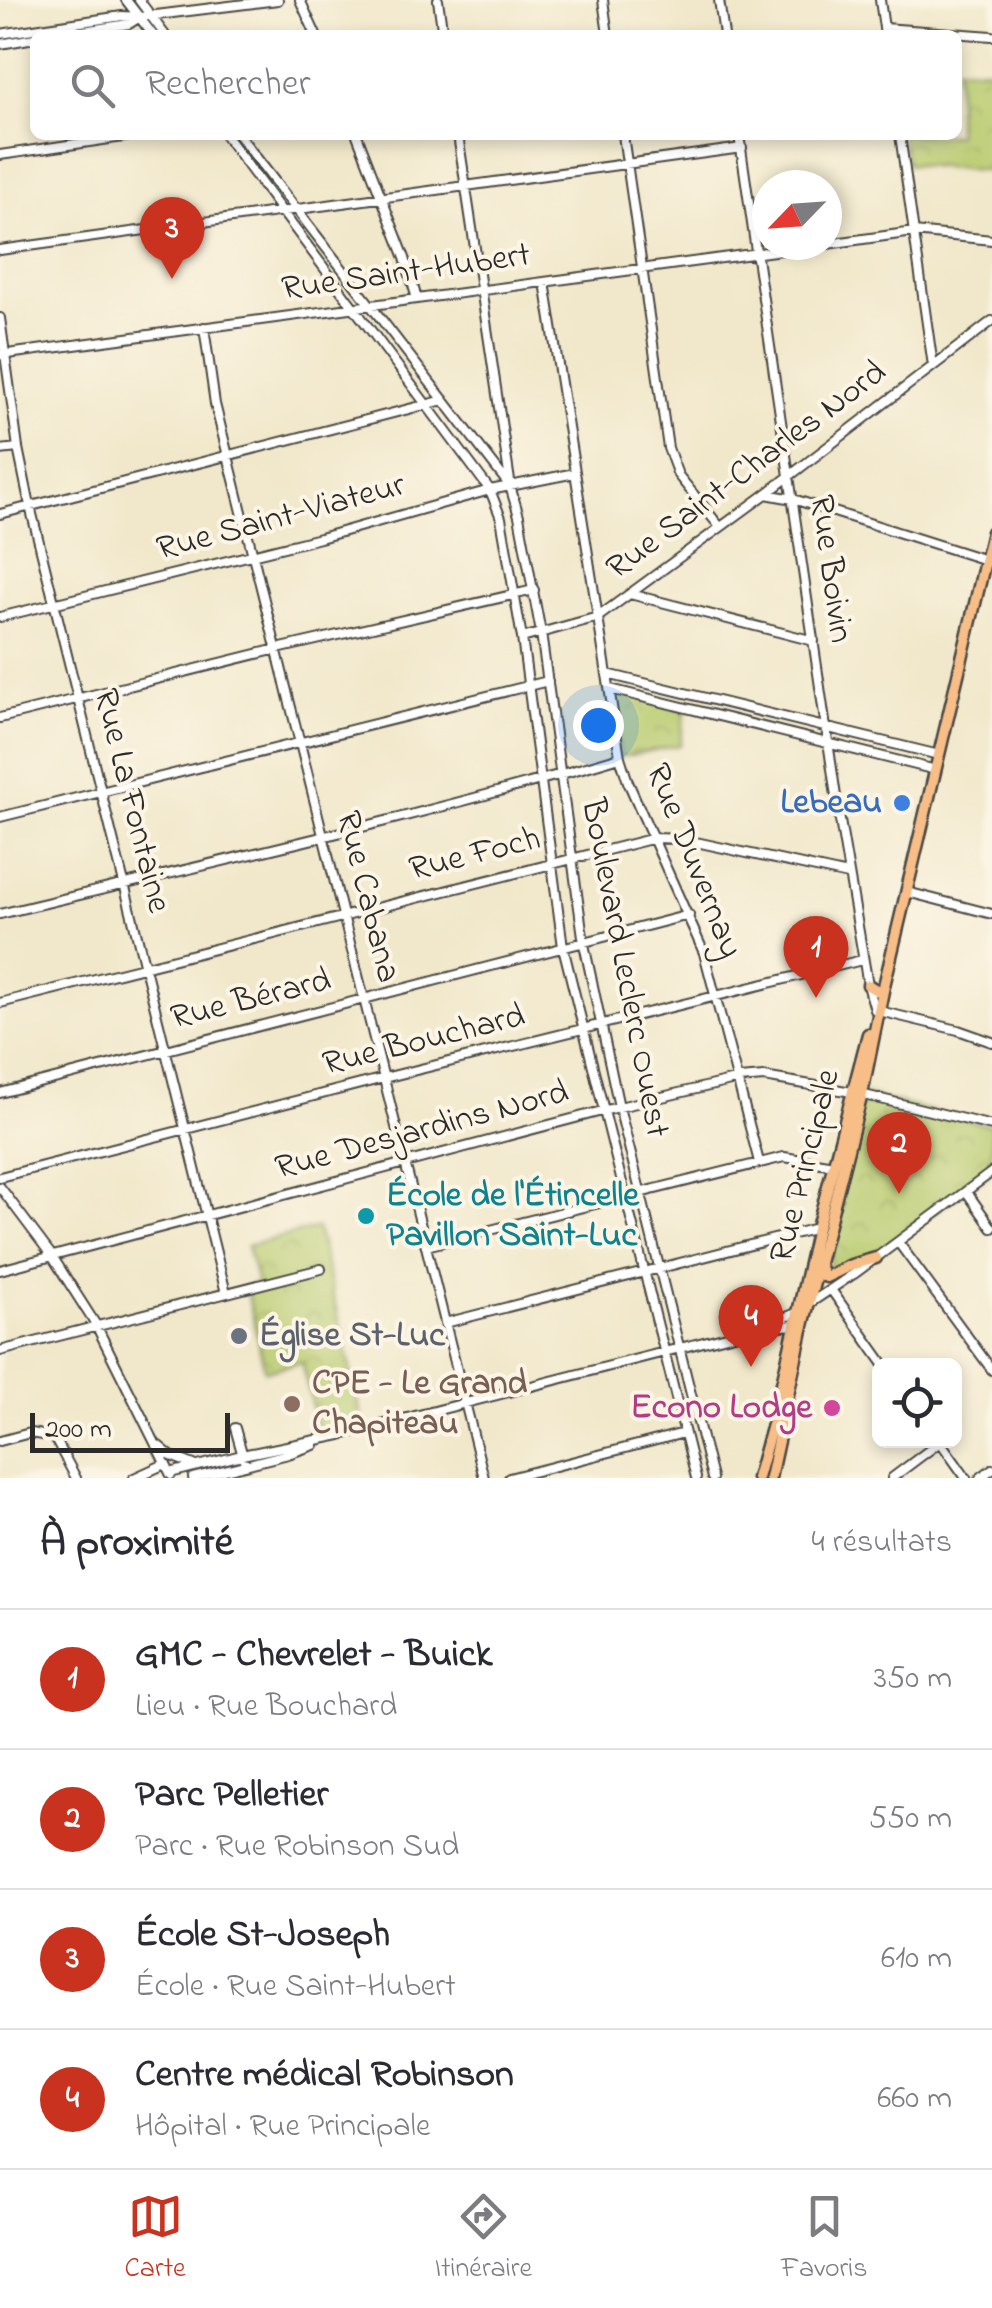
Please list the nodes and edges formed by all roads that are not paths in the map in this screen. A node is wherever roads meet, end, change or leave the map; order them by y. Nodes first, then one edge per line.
1 (126, 0) edge
2 (139, 0) edge
3 (278, 0) edge
4 (300, 0) edge
5 (438, 0) edge
6 (603, 0) edge
7 (719, 0) edge
8 (880, 0) edge
9 (151, 16) junction
10 (140, 18) junction
11 (90, 30) edge
12 (148, 30) edge
13 (161, 30) edge
14 (314, 30) edge
15 (442, 30) edge
16 (607, 30) edge
17 (723, 30) edge
18 (885, 30) edge
19 (0, 34) edge
20 (962, 35) edge
21 (992, 36) edge
22 (30, 39) edge
23 (0, 44) edge
24 (102, 140) edge
25 (229, 140) edge
26 (243, 140) edge
27 (359, 140) edge
28 (459, 140) edge
29 (624, 140) edge
30 (741, 140) edge
31 (901, 140) edge
32 (742, 148) junction
33 (0, 154) edge
34 (628, 164) junction
35 (465, 186) junction
36 (381, 198) junction
37 (295, 210) junction
38 (282, 211) junction
39 (752, 214) edge
40 (914, 232) junction
41 (992, 240) edge
42 (842, 242) edge
43 (0, 250) edge
44 (752, 254) edge
45 (759, 260) edge
46 (642, 269) junction
47 (545, 282) junction
48 (481, 290) junction
49 (417, 299) junction
50 (372, 305) junction
51 (353, 308) junction
52 (0, 318) edge
53 (992, 322) edge
54 (204, 328) junction
55 (2, 355) edge
56 (934, 366) junction
57 (444, 400) junction
58 (427, 404) junction
59 (504, 445) junction
60 (18, 448) junction
61 (0, 450) edge
62 (486, 453) junction
63 (229, 455) junction
64 (576, 473) junction
65 (788, 476) junction
66 (510, 486) junction
67 (490, 490) junction
68 (766, 494) junction
69 (793, 499) junction
70 (30, 506) junction
71 (0, 514) edge
72 (720, 527) junction
73 (992, 532) edge
74 (254, 554) junction
75 (989, 561) edge
76 (534, 590) junction
77 (515, 594) junction
78 (630, 594) junction
79 (54, 604) junction
80 (0, 617) edge
81 (598, 617) junction
82 (541, 632) junction
83 (522, 638) junction
84 (814, 641) junction
85 (277, 649) junction
86 (607, 674) junction
87 (548, 681) junction
88 (528, 685) junction
89 (610, 689) junction
90 (679, 691) junction
91 (78, 699) junction
92 (719, 701) junction
93 (676, 705) junction
94 (770, 714) junction
95 (716, 715) junction
96 (0, 718) edge
97 (826, 727) junction
98 (768, 728) junction
99 (300, 741) junction
100 (828, 743) junction
101 (890, 743) junction
102 (939, 755) junction
103 (620, 757) junction
104 (887, 758) junction
105 (936, 770) junction
106 (560, 775) junction
107 (541, 780) junction
108 (101, 793) junction
109 (0, 818) edge
110 (324, 836) junction
111 (654, 838) junction
112 (573, 860) junction
113 (551, 864) junction
114 (848, 875) junction
115 (124, 884) junction
116 (906, 892) junction
117 (0, 914) edge
118 (992, 914) edge
119 (689, 915) junction
120 (344, 916) junction
121 (584, 944) junction
122 (564, 948) junction
123 (862, 960) junction
124 (144, 966) junction
125 (868, 985) junction
126 (884, 986) junction
127 (716, 996) junction
128 (364, 999) junction
129 (0, 1003) edge
130 (878, 1011) junction
131 (601, 1025) junction
132 (582, 1029) junction
133 (992, 1042) edge
134 (166, 1050) junction
135 (384, 1078) junction
136 (739, 1079) junction
137 (0, 1092) edge
138 (857, 1093) junction
139 (619, 1108) junction
140 (602, 1111) junction
141 (992, 1126) edge
142 (186, 1131) junction
143 (759, 1162) junction
144 (406, 1164) junction
145 (839, 1166) junction
146 (992, 1172) edge
147 (0, 1177) edge
148 (0, 1188) edge
149 (966, 1191) junction
150 (640, 1193) junction
151 (624, 1197) junction
152 (207, 1216) junction
153 (817, 1228) junction
154 (992, 1228) edge
155 (898, 1242) junction
156 (426, 1246) junction
157 (52, 1256) junction
158 (876, 1258) junction
159 (819, 1264) junction
160 (659, 1268) junction
161 (321, 1269) dead end
162 (0, 1270) edge
163 (858, 1271) junction
164 (643, 1272) junction
165 (832, 1291) junction
166 (226, 1293) junction
167 (802, 1314) junction
168 (445, 1323) junction
169 (96, 1325) junction
170 (678, 1349) junction
171 (0, 1351) edge
172 (664, 1353) junction
173 (879, 1358) edge
174 (992, 1370) edge
175 (465, 1404) junction
176 (235, 1428) dead end
177 (698, 1430) junction
178 (684, 1433) junction
179 (0, 1441) edge
180 (155, 1443) junction
181 (930, 1448) edge
182 (944, 1448) edge
183 (244, 1460) junction
184 (198, 1466) junction
185 (992, 1469) edge
186 (169, 1472) edge
187 (76, 1478) edge
188 (134, 1478) edge
189 (193, 1478) edge
190 (484, 1478) edge
191 (509, 1478) edge
192 (696, 1478) edge
193 (712, 1478) edge
194 (758, 1478) edge
195 (770, 1478) edge
196 (892, 1478) edge
197 (966, 1478) edge
198 (980, 1478) edge

1 - 10 street
2 - 9 street
3 - 9 street
4 - 14 street
5 - 15 street
6 - 16 street
7 - 17 street
8 - 18 street
9 - 10 street
9 - 13 street
10 - 11 street
10 - 12 street
10 - 19 street
20 - 21 street
22 - 23 street
24 - 33 street
25 - 38 street, Boulevard Leclerc Ouest
26 - 37 street, Boulevard Leclerc Ouest
27 - 36 street
28 - 35 street
29 - 34 street
30 - 32 street, Rue Boivin
31 - 40 street
32 - 34 street
32 - 39 street, Rue Boivin
34 - 35 street
34 - 46 street
35 - 36 street
35 - 48 street
36 - 37 street
36 - 49 street
37 - 38 street
37 - 50 street, Boulevard Leclerc Ouest
38 - 43 street
38 - 51 street, Boulevard Leclerc Ouest
40 - 41 street
40 - 42 street
40 - 56 street
44 - 46 street, Rue Saint-Hubert
45 - 65 street, Rue Boivin
46 - 47 street, Rue Saint-Hubert
46 - 72 street
47 - 48 street, Rue Saint-Hubert
47 - 64 street, Rue Duvernay
48 - 49 street, Rue Saint-Hubert
48 - 59 street
49 - 50 street, Rue Saint-Hubert
50 - 51 street, Rue Saint-Hubert
50 - 57 street, Boulevard Leclerc Ouest
51 - 54 street, Rue Saint-Hubert
51 - 58 street, Boulevard Leclerc Ouest
52 - 55 street, Rue La Fontaine
53 - 56 street, Rue Saint-Charles Nord
54 - 55 street, Rue Saint-Hubert
54 - 63 street, Rue Cabana
55 - 60 street, Rue La Fontaine
56 - 65 street, Rue Saint-Charles Nord
57 - 58 street
57 - 62 street, Boulevard Leclerc Ouest
58 - 63 street
58 - 67 street, Boulevard Leclerc Ouest
59 - 62 street
59 - 66 street
60 - 61 street
60 - 70 street, Rue La Fontaine
62 - 66 street, Boulevard Leclerc Ouest
63 - 70 street
63 - 74 street, Rue Cabana
64 - 66 street, Rue Saint-Viateur
64 - 81 street, Rue Duvernay
65 - 68 street, Rue Saint-Charles Nord
65 - 69 street, Rue Boivin
66 - 67 street, Rue Saint-Viateur
66 - 76 street, Boulevard Leclerc Ouest
67 - 74 street, Rue Saint-Viateur
67 - 77 street, Boulevard Leclerc Ouest
68 - 69 street
68 - 72 street, Rue Saint-Charles Nord
69 - 75 street
69 - 84 street, Rue Boivin
70 - 71 street
70 - 79 street, Rue La Fontaine
72 - 78 street, Rue Saint-Charles Nord
73 - 75 main road, Rue Principale
74 - 79 street, Rue Saint-Viateur
74 - 85 street, Rue Cabana
75 - 102 main road, Rue Principale
76 - 77 street
76 - 82 street, Boulevard Leclerc Ouest
77 - 83 street, Boulevard Leclerc Ouest
77 - 85 street
78 - 81 street, Rue Saint-Charles Nord
78 - 84 street
79 - 80 street, Rue Saint-Viateur
79 - 91 street, Rue La Fontaine
81 - 82 street, Rue Saint-Charles Nord
81 - 86 street, Rue Duvernay
82 - 83 street, Rue Saint-Charles Nord
82 - 87 street, Boulevard Leclerc Ouest
83 - 88 street, Boulevard Leclerc Ouest
84 - 97 street, Rue Boivin
85 - 91 street
85 - 99 street, Rue Cabana
86 - 89 street, Rue Duvernay
86 - 90 street
87 - 88 street
87 - 106 street, Boulevard Leclerc Ouest
88 - 99 street
88 - 107 street, Boulevard Leclerc Ouest
89 - 93 street
89 - 103 street, Rue Duvernay
90 - 92 street
90 - 93 street
91 - 96 street
91 - 108 street, Rue La Fontaine
92 - 94 street
92 - 95 street
93 - 95 street
94 - 97 street
94 - 98 street
95 - 98 street
97 - 100 street, Rue Boivin
97 - 101 street
98 - 100 street
99 - 108 street
99 - 110 street, Rue Cabana
100 - 104 street
100 - 114 street, Rue Boivin
101 - 102 street
101 - 104 street
102 - 105 main road, Rue Principale
103 - 106 street
103 - 111 street, Rue Duvernay
104 - 105 street
105 - 116 main road, Rue Principale
106 - 107 street
106 - 112 street, Boulevard Leclerc Ouest
107 - 110 street
107 - 113 street, Boulevard Leclerc Ouest
108 - 109 street
108 - 115 street, Rue La Fontaine
110 - 115 street
110 - 120 street, Rue Cabana
111 - 112 street, Rue Foch
111 - 114 street, Rue Foch
111 - 119 street, Rue Duvernay
112 - 113 street, Rue Foch
112 - 121 street, Boulevard Leclerc Ouest
113 - 120 street, Rue Foch
113 - 122 street, Boulevard Leclerc Ouest
114 - 123 street, Rue Boivin
115 - 117 street
115 - 124 street, Rue La Fontaine
116 - 118 street
116 - 126 main road, Rue Principale
119 - 121 street, Rue Bérard
119 - 127 street, Rue Duvernay
120 - 124 street, Rue Foch
120 - 128 street, Rue Cabana
121 - 122 street, Rue Bérard
121 - 131 street, Boulevard Leclerc Ouest
122 - 128 street, Rue Bérard
122 - 132 street, Boulevard Leclerc Ouest
123 - 125 street, Rue Boivin
123 - 127 street, Rue Bouchard
124 - 129 street, Rue Foch
124 - 134 street, Rue La Fontaine
125 - 126 main road
125 - 130 street, Rue Boivin
126 - 130 main road, Rue Principale
127 - 131 street, Rue Bouchard
127 - 136 street, Rue Duvernay
128 - 134 street, Rue Bérard
128 - 135 street, Rue Cabana
130 - 133 street
130 - 138 main road, Rue Principale
131 - 132 street, Rue Bouchard
131 - 139 street, Boulevard Leclerc Ouest
132 - 135 street, Rue Bouchard
132 - 140 street, Boulevard Leclerc Ouest
134 - 137 street, Rue Bérard
134 - 142 street, Rue La Fontaine
135 - 142 street, Rue Bouchard
135 - 144 street, Rue Cabana
136 - 138 street, Rue Desjardins Nord
136 - 139 street, Rue Desjardins Nord
136 - 143 street, Rue Duvernay
138 - 141 street, Rue Desjardins Nord
138 - 145 main road, Rue Principale
139 - 140 street, Rue Desjardins Nord
139 - 150 street, Boulevard Leclerc Ouest
140 - 144 street, Rue Desjardins Nord
140 - 151 street, Boulevard Leclerc Ouest
142 - 147 street, Rue Bouchard
142 - 152 street, Rue La Fontaine
143 - 145 street
143 - 150 street
144 - 152 street, Rue Desjardins Nord
144 - 156 street, Rue Cabana
145 - 153 main road, Rue Principale
145 - 159 main road, Rue Principale
146 - 149 street
148 - 157 street
149 - 154 street
149 - 155 street
150 - 151 street
150 - 160 street, Boulevard Leclerc Ouest
151 - 156 street
151 - 164 street, Boulevard Leclerc Ouest
152 - 157 street, Rue Desjardins Nord
152 - 166 street, Rue La Fontaine
153 - 160 street
153 - 167 main road, Rue Principale
155 - 158 street
155 - 174 street
156 - 168 street, Rue Cabana
157 - 162 street, Rue Desjardins Nord
157 - 169 street
158 - 159 main road
158 - 163 street
159 - 167 main road, Rue Principale
160 - 164 street
160 - 170 street, Boulevard Leclerc Ouest
161 - 166 street
163 - 165 street
163 - 167 street
164 - 168 street
164 - 172 street, Boulevard Leclerc Ouest
165 - 167 street
165 - 173 street
166 - 169 street
167 - 170 street
167 - 194 main road, Rue Principale
167 - 195 main road, Rue Principale
168 - 175 street, Rue Cabana
169 - 171 street
169 - 180 street
170 - 172 street
170 - 177 street, Boulevard Leclerc Ouest
172 - 175 street
172 - 178 street, Boulevard Leclerc Ouest
175 - 183 street
175 - 190 street, Rue Cabana
176 - 183 street
177 - 178 street
177 - 193 street, Boulevard Leclerc Ouest
178 - 191 street
178 - 192 street, Boulevard Leclerc Ouest
179 - 187 street
180 - 184 street
180 - 186 street
181 - 196 street
182 - 197 street
183 - 184 street
183 - 189 street
184 - 186 street
185 - 198 street
186 - 188 street

